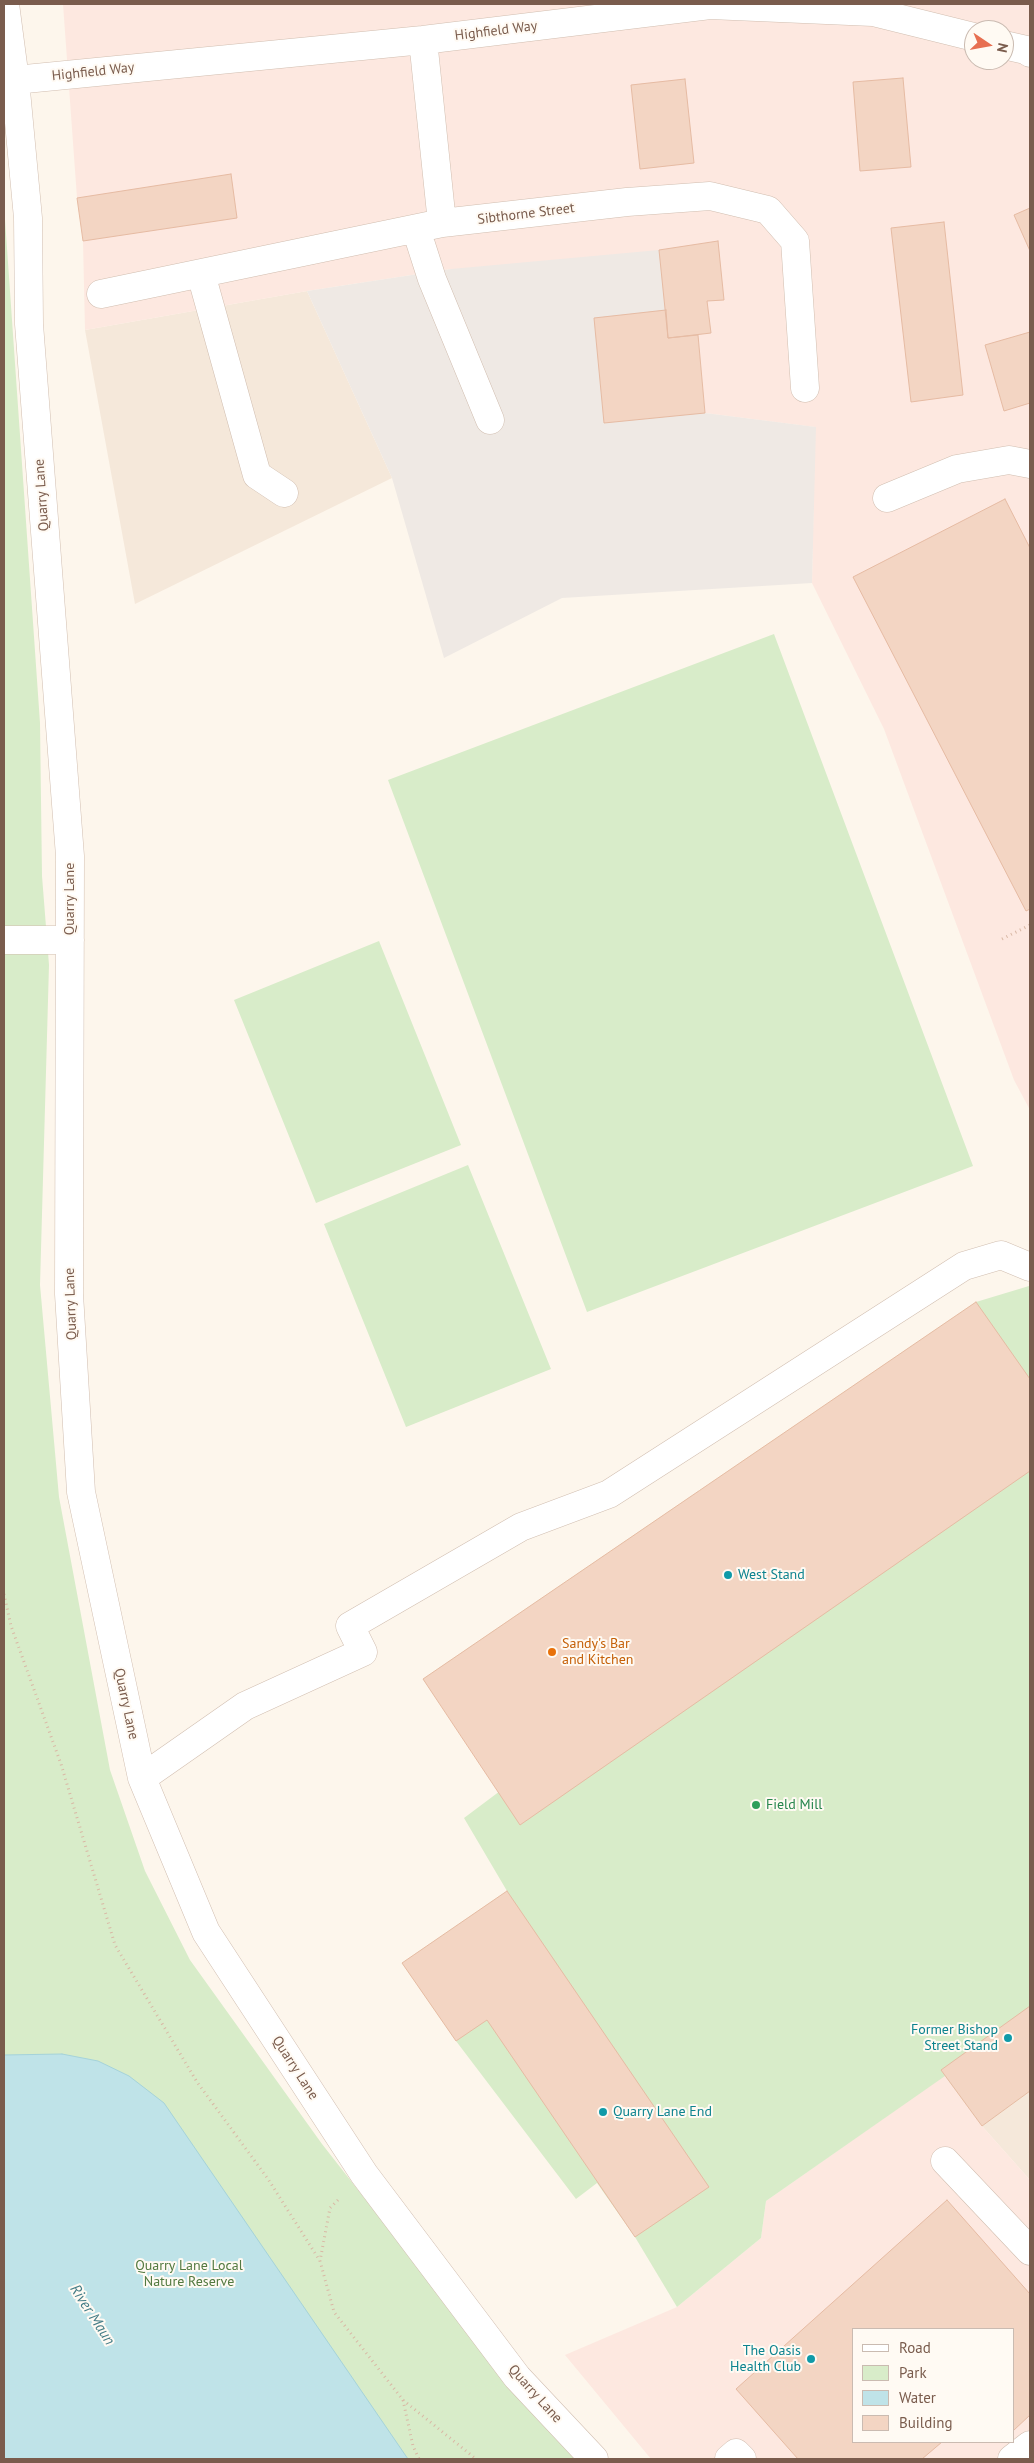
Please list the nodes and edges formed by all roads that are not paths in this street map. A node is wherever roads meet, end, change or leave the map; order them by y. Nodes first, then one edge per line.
1 (5, 4) edge
2 (964, 35) edge
3 (423, 40) junction
4 (1014, 47) edge
5 (1030, 54) edge
6 (15, 80) junction
7 (442, 223) junction
8 (416, 229) junction
9 (200, 274) junction
10 (101, 294) dead end
11 (805, 388) dead end
12 (490, 420) dead end
13 (1030, 464) edge
14 (284, 493) dead end
15 (887, 498) dead end
16 (4, 940) edge
17 (70, 940) junction
18 (1030, 1267) edge
19 (142, 1778) junction
20 (945, 2161) dead end
21 (1030, 2251) edge
22 (1030, 2445) edge
23 (594, 2459) edge
24 (729, 2459) edge
25 (742, 2459) edge
26 (1012, 2459) edge

1 - 6 street, Quarry Lane
2 - 3 street, Highfield Way
3 - 6 street, Highfield Way
3 - 7 street
4 - 5 street
6 - 17 street, Quarry Lane
7 - 8 street, Sibthorne Street
7 - 11 street, Sibthorne Street
8 - 9 street, Sibthorne Street
8 - 12 street
9 - 10 street, Sibthorne Street
9 - 14 street
13 - 15 street
16 - 17 street
17 - 19 street, Quarry Lane
18 - 19 street
19 - 23 street, Quarry Lane
20 - 21 street
22 - 26 street
24 - 25 street

